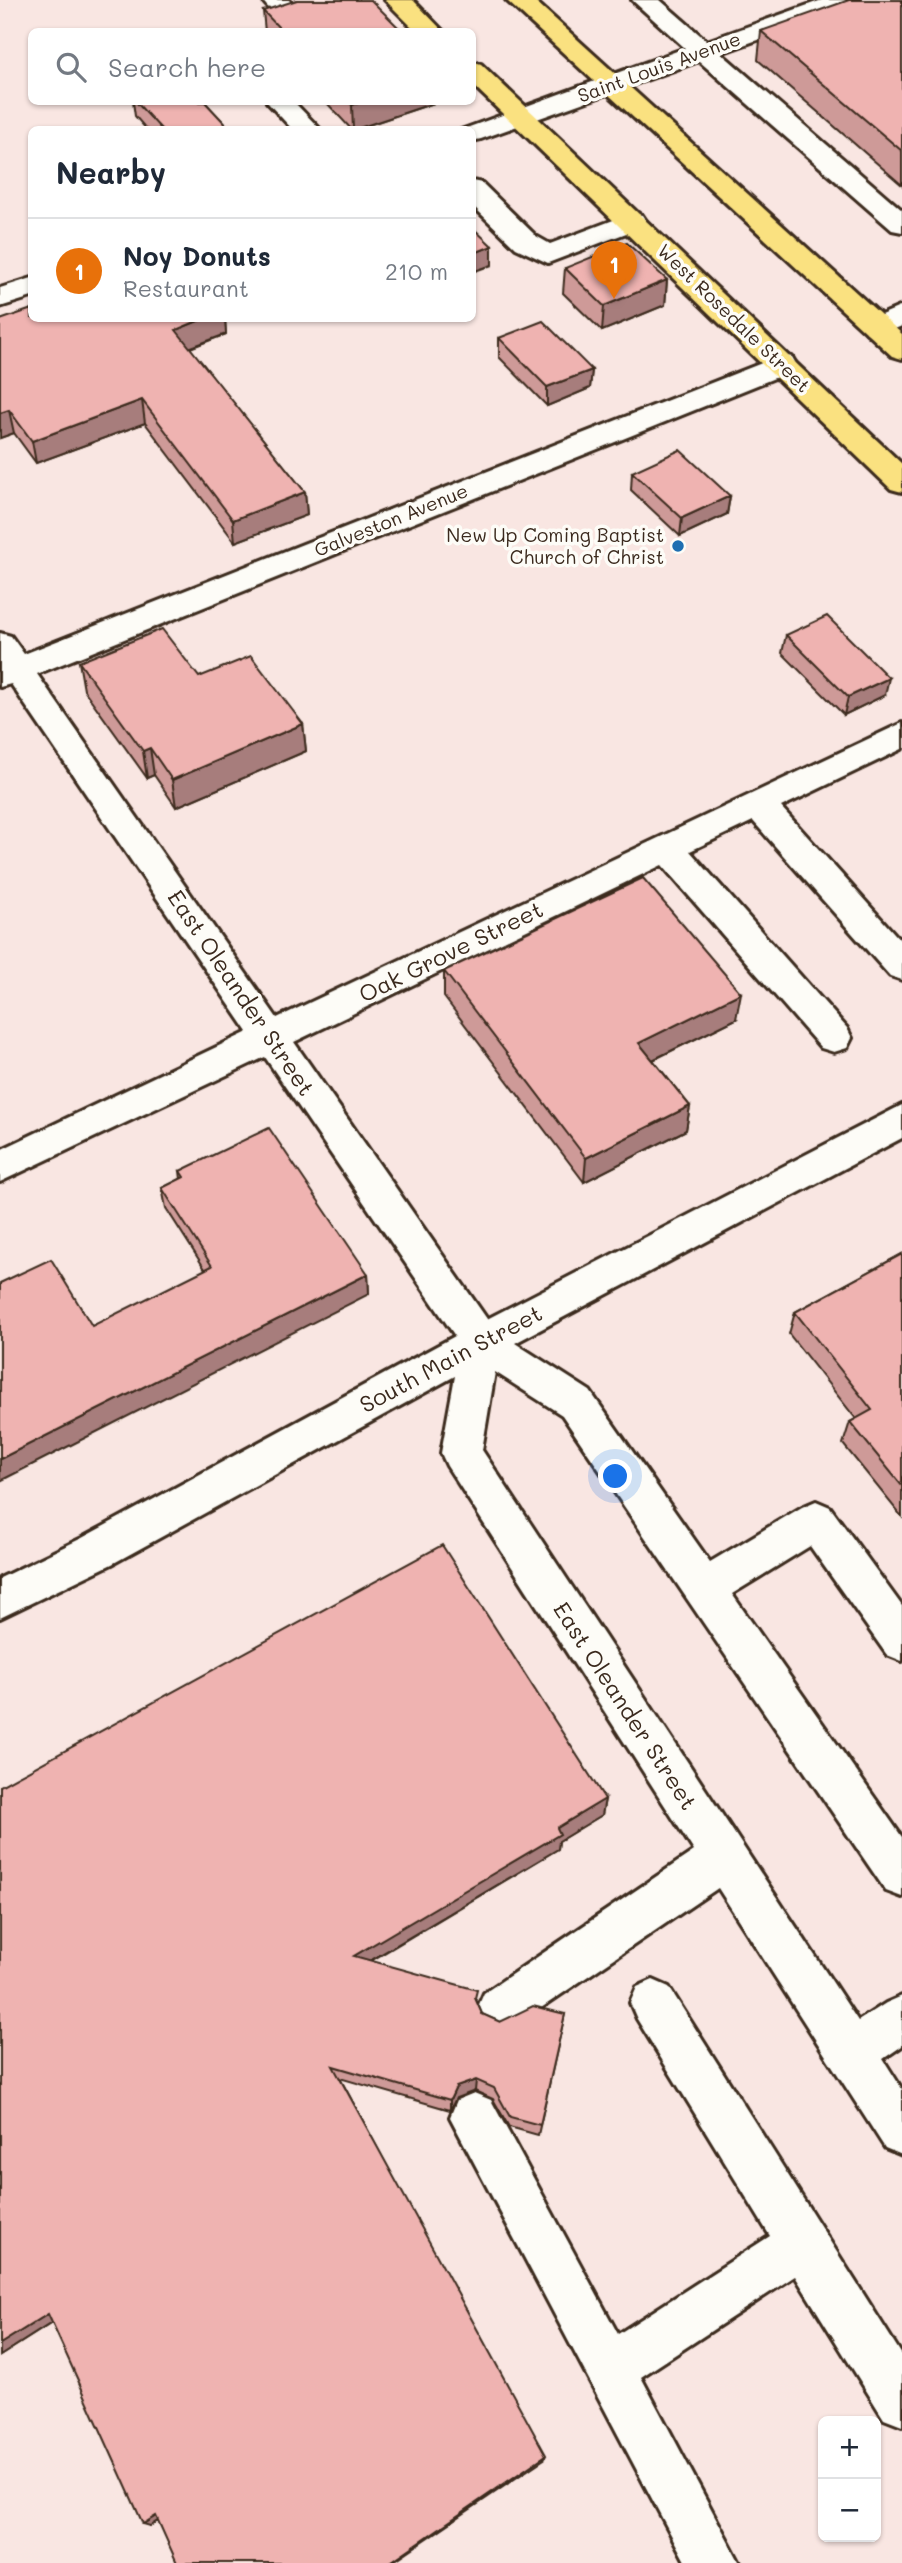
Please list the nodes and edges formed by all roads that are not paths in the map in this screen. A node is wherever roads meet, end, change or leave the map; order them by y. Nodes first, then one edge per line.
1 (398, 0) edge
2 (519, 0) edge
3 (645, 0) edge
4 (846, 0) edge
5 (428, 28) edge
6 (706, 50) junction
7 (476, 73) edge
8 (610, 84) junction
9 (283, 105) edge
10 (522, 116) junction
11 (304, 126) edge
12 (476, 132) edge
13 (476, 193) edge
14 (632, 221) junction
15 (902, 224) edge
16 (28, 288) edge
17 (0, 298) edge
18 (890, 321) edge
19 (902, 350) edge
20 (782, 364) junction
21 (902, 482) edge
22 (6, 663) edge
23 (902, 735) edge
24 (758, 804) junction
25 (667, 848) junction
26 (902, 966) edge
27 (272, 1038) junction
28 (834, 1038) dead end
29 (902, 1120) edge
30 (0, 1167) edge
31 (481, 1342) junction
32 (704, 1588) junction
33 (0, 1599) edge
34 (902, 1641) edge
35 (724, 1857) junction
36 (902, 1875) edge
37 (653, 2003) dead end
38 (500, 2009) dead end
39 (902, 2019) edge
40 (851, 2053) junction
41 (474, 2117) edge
42 (902, 2132) edge
43 (802, 2243) junction
44 (609, 2369) junction
45 (902, 2401) edge
46 (714, 2563) edge

1 - 5 main road
2 - 8 main road
3 - 6 street
4 - 6 street, Saint Louis Avenue
6 - 8 street, Saint Louis Avenue
6 - 15 street
7 - 10 main road, West Rosedale Street
8 - 10 street, Saint Louis Avenue
8 - 18 main road
9 - 11 street
10 - 12 street, Saint Louis Avenue
10 - 14 main road, West Rosedale Street
13 - 14 street
14 - 20 main road, West Rosedale Street
16 - 17 street
18 - 19 main road
20 - 21 main road, West Rosedale Street
20 - 22 street, Galveston Avenue
22 - 27 street, East Oleander Street
23 - 24 street, Oak Grove Street
24 - 25 street, Oak Grove Street
24 - 26 street
25 - 27 street, Oak Grove Street
25 - 28 street
27 - 30 street, Oak Grove Street
27 - 31 street, East Oleander Street
29 - 31 street, South Main Street
31 - 32 street, East Oleander Street
31 - 33 street, South Main Street
31 - 35 street, East Oleander Street
32 - 34 street
32 - 36 street, East Oleander Street
35 - 38 street
35 - 40 street, East Oleander Street
37 - 43 street
39 - 40 street
40 - 42 street, East Oleander Street
41 - 44 street
43 - 44 street
43 - 45 street
44 - 46 street

